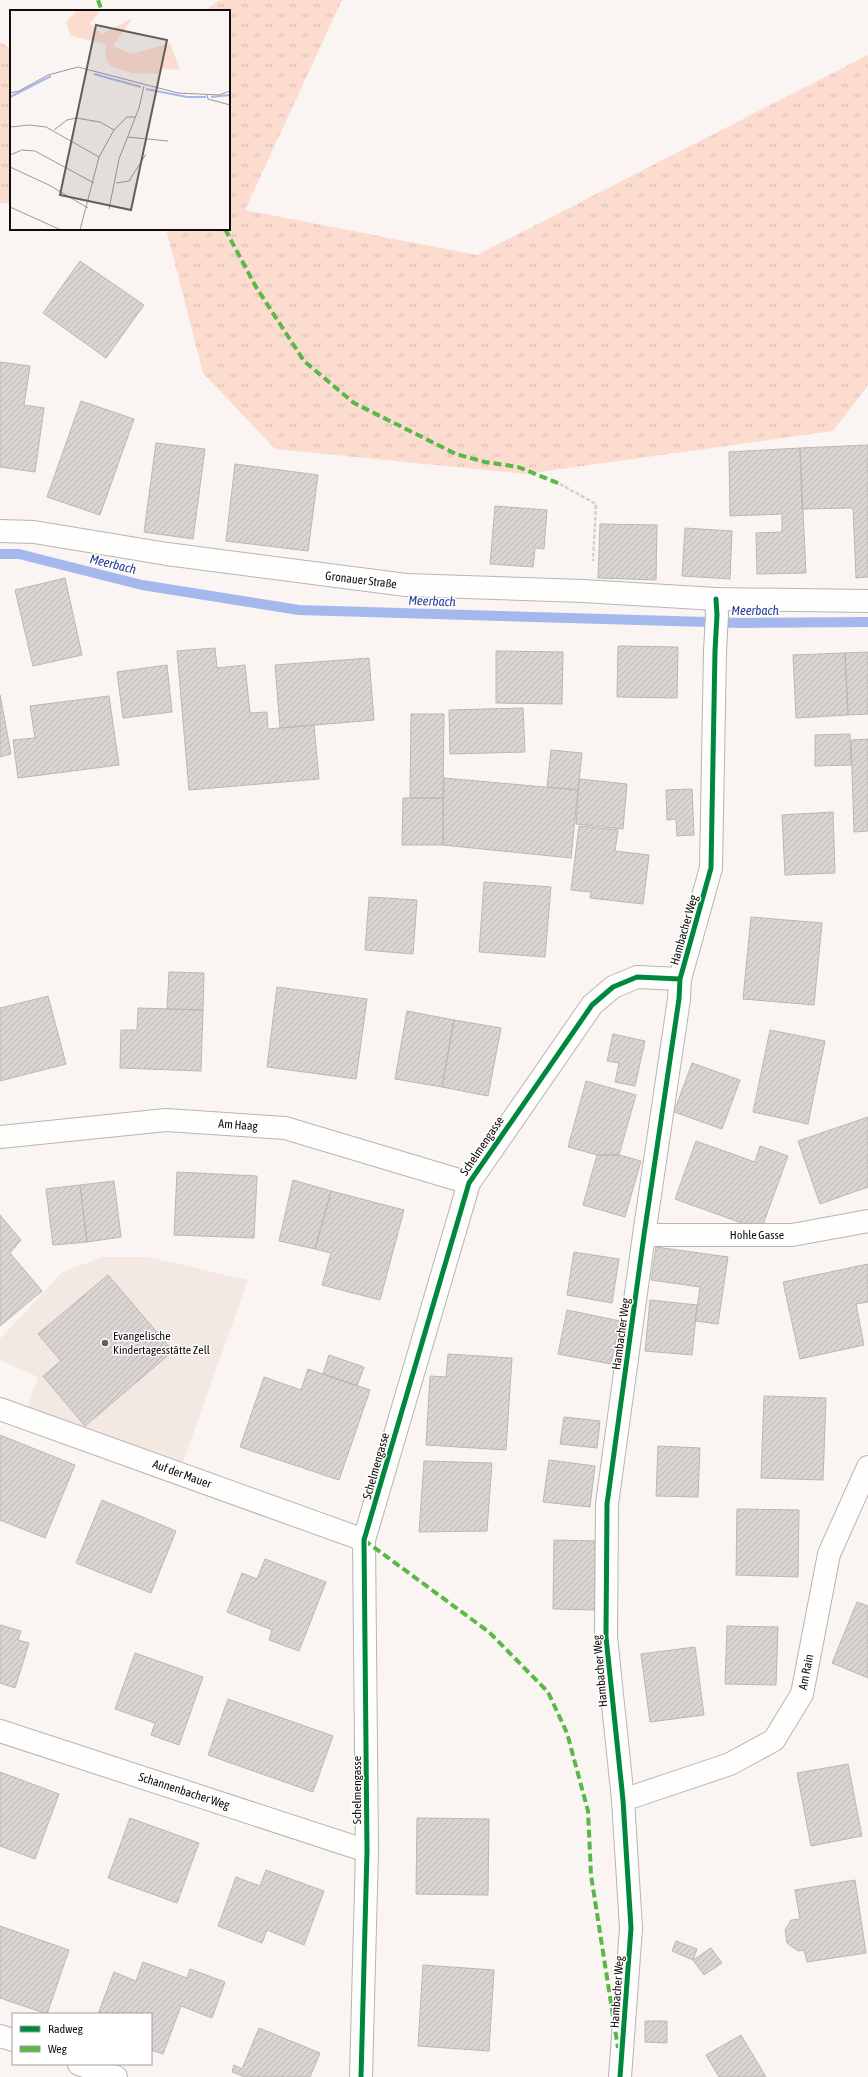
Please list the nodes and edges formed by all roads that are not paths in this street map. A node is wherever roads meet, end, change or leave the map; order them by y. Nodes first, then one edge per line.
1 (0, 531) edge
2 (868, 601) edge
3 (717, 607) junction
4 (680, 979) junction
5 (0, 1137) edge
6 (469, 1183) junction
7 (868, 1221) edge
8 (644, 1235) junction
9 (0, 1409) edge
10 (868, 1467) edge
11 (364, 1540) junction
12 (0, 1731) edge
13 (623, 1800) junction
14 (367, 1851) junction
15 (0, 2036) edge
16 (12, 2040) edge
17 (83, 2065) edge
18 (116, 2077) edge
19 (361, 2077) edge
20 (620, 2077) edge

1 - 3 street, Gronauer Straße
2 - 3 street, Gronauer Straße
3 - 4 street, Hambacher Weg
4 - 6 street, Schelmengasse
4 - 8 street, Hambacher Weg
5 - 6 street, Am Haag
6 - 11 street, Schelmengasse
7 - 8 street, Hohle Gasse
8 - 13 street, Hambacher Weg
9 - 11 street, Auf der Mauer
10 - 13 street, Am Rain
11 - 14 street, Schelmengasse
12 - 14 street, Schannenbacher Weg
13 - 20 street, Hambacher Weg
14 - 19 street, Schelmengasse
15 - 16 street
17 - 18 street

